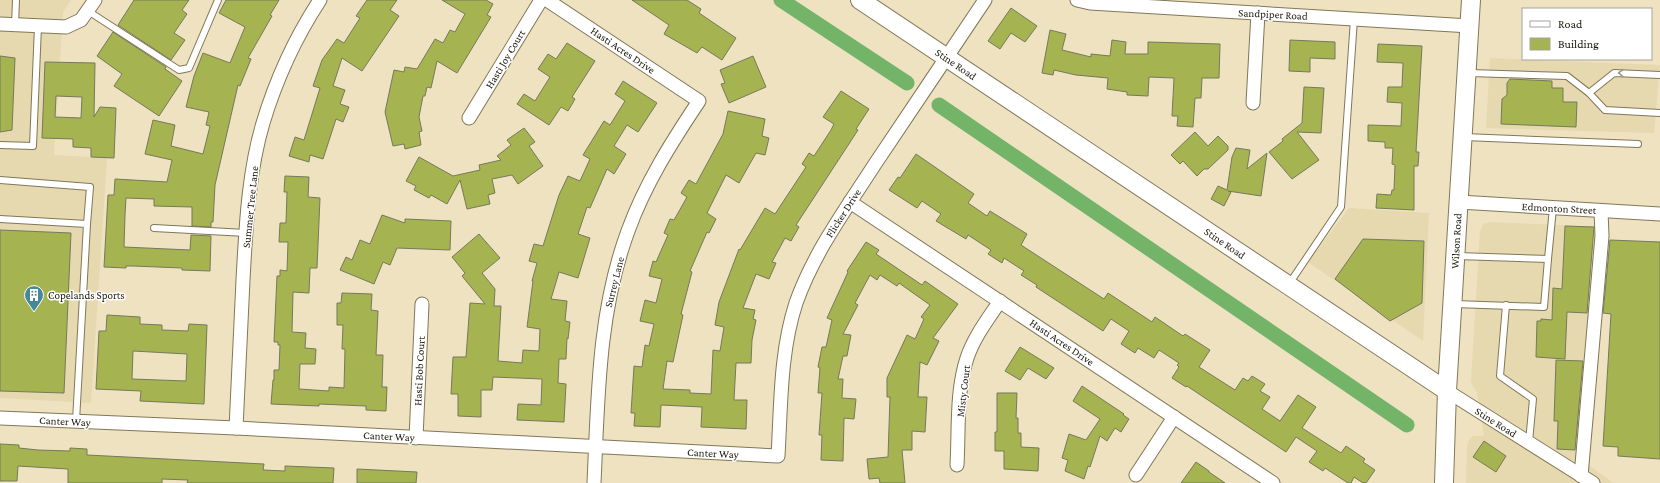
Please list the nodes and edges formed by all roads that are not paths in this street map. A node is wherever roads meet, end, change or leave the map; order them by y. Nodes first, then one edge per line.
1 (16, 0) edge
2 (95, 0) edge
3 (218, 0) edge
4 (320, 0) edge
5 (541, 0) edge
6 (547, 0) edge
7 (860, 0) edge
8 (985, 0) edge
9 (1077, 0) edge
10 (1471, 0) edge
11 (88, 11) junction
12 (1258, 13) junction
13 (1354, 19) junction
14 (0, 24) edge
15 (15, 25) junction
16 (38, 26) junction
17 (1470, 26) junction
18 (946, 58) junction
19 (1467, 72) junction
20 (1660, 75) edge
21 (1589, 93) junction
22 (699, 101) joint
23 (1253, 103) dead end
24 (1660, 113) edge
25 (469, 118) dead end
26 (1463, 137) junction
27 (1638, 144) dead end
28 (0, 145) edge
29 (0, 180) edge
30 (850, 202) junction
31 (1459, 202) junction
32 (1553, 208) junction
33 (1601, 211) junction
34 (1660, 214) edge
35 (0, 219) edge
36 (87, 224) junction
37 (154, 228) dead end
38 (246, 233) junction
39 (1455, 256) junction
40 (1548, 259) junction
41 (1288, 286) junction
42 (1000, 301) junction
43 (422, 304) dead end
44 (1453, 304) junction
45 (1506, 305) junction
46 (1447, 392) junction
47 (1174, 417) junction
48 (0, 418) edge
49 (76, 421) junction
50 (236, 428) junction
51 (416, 438) junction
52 (1529, 443) junction
53 (596, 447) junction
54 (778, 456) joint
55 (957, 466) dead end
56 (1136, 475) dead end
57 (1581, 476) junction
58 (594, 483) edge
59 (1273, 483) edge
60 (1444, 483) edge
61 (1593, 483) edge

1 - 15 lane
2 - 11 street
3 - 11 lane
4 - 38 street, Summer Tree Lane
5 - 25 street, Hasti Joy Court
6 - 22 street, Hasti Acres Drive
7 - 18 street, Stine Road
8 - 18 street, Flicker Drive
9 - 12 street, Sandpiper Road
10 - 17 street, Wilson Road
11 - 16 street
12 - 13 street, Sandpiper Road
12 - 23 street
13 - 17 street, Sandpiper Road
13 - 41 lane
14 - 15 street
15 - 16 street
16 - 28 lane
17 - 19 street, Wilson Road
18 - 30 street, Flicker Drive
18 - 41 street, Stine Road
19 - 21 lane
19 - 26 street, Wilson Road
20 -> 21 lane
21 - 24 lane
22 - 53 street, Surrey Lane
26 - 27 lane
26 - 31 street, Wilson Road
29 - 36 lane
30 - 42 street, Hasti Acres Drive
30 - 54 street, Flicker Drive
31 - 32 street, Edmonton Street
31 - 39 street, Wilson Road
32 - 33 street, Edmonton Street
32 - 40 lane
33 - 34 street, Edmonton Street
33 - 57 street
35 - 36 lane
36 - 49 lane
37 - 38 lane
38 - 50 street, Summer Tree Lane
39 - 40 lane
39 - 44 street, Wilson Road
40 - 45 lane
41 - 46 street, Stine Road
42 - 47 street, Hasti Acres Drive
42 - 55 street, Misty Court
43 - 51 street, Hasti Bob Court
44 - 45 lane
44 - 46 street, Wilson Road
45 - 52 lane
46 - 52 street, Stine Road
46 - 60 street, Wilson Road
47 - 56 street
47 - 59 street, Hasti Acres Drive
48 - 49 street, Canter Way
49 - 50 street, Canter Way
50 - 51 street, Canter Way
51 - 53 street, Canter Way
52 - 57 street, Stine Road
53 - 54 street, Canter Way
53 - 58 street, Surrey Lane
57 - 61 street, Stine Road

